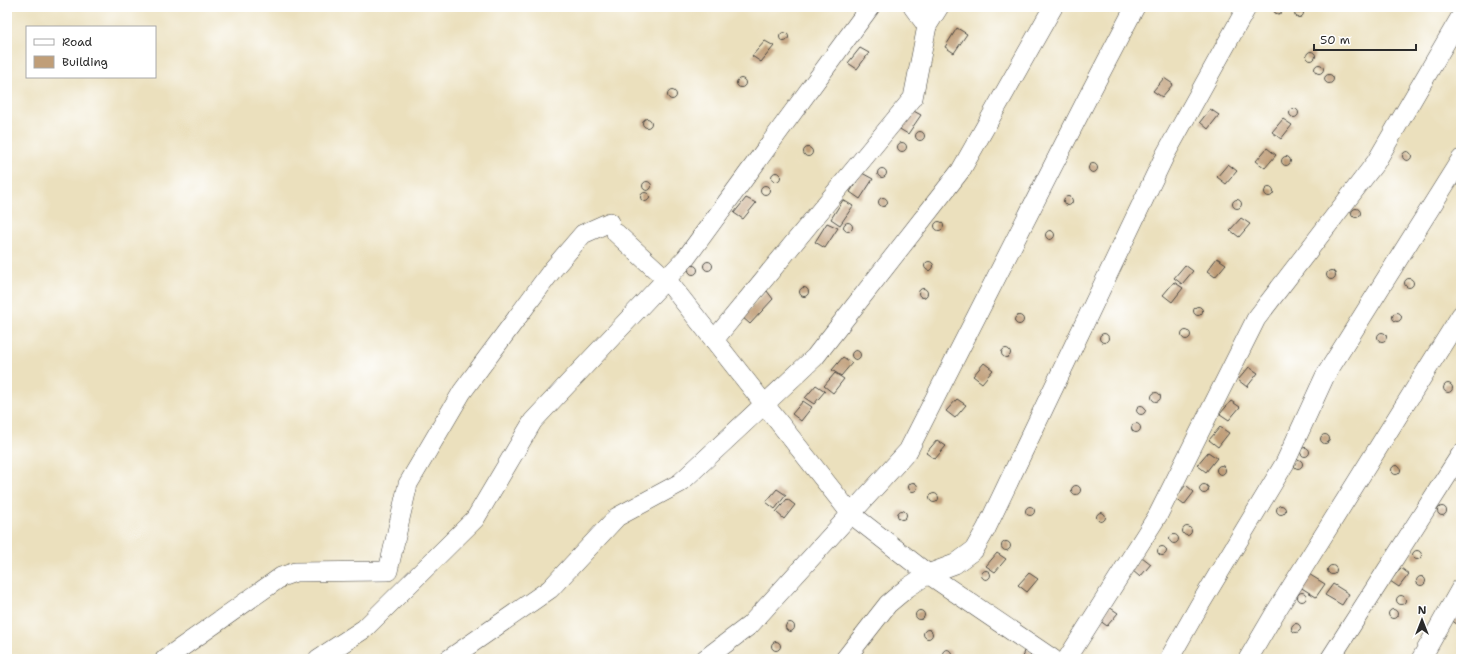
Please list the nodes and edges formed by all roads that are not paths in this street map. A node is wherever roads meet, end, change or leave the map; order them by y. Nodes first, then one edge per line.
1 (870, 7) edge
2 (913, 7) edge
3 (939, 7) edge
4 (1053, 7) edge
5 (1135, 7) edge
6 (1247, 7) edge
7 (1461, 16) edge
8 (927, 26) junction
9 (1461, 159) edge
10 (666, 279) junction
11 (1461, 316) edge
12 (714, 340) junction
13 (764, 404) junction
14 (1461, 454) edge
15 (851, 514) junction
16 (928, 574) junction
17 (1461, 588) edge
18 (165, 659) edge
19 (318, 659) edge
20 (449, 659) edge
21 (705, 659) edge
22 (845, 659) edge
23 (1053, 659) edge
24 (1067, 659) edge
25 (1169, 659) edge
26 (1248, 659) edge
27 (1330, 659) edge
28 (1421, 659) edge

1 - 10 street
2 - 8 street
3 - 8 street
4 - 13 street
5 - 15 street
6 - 16 street
7 - 24 street
8 - 12 street
9 - 25 street
10 - 12 street
10 - 18 street
10 - 19 street
11 - 26 street
12 - 13 street
13 - 15 street
13 - 20 street
14 - 27 street
15 - 16 street
15 - 21 street
16 - 22 street
16 - 23 street
17 - 28 street

